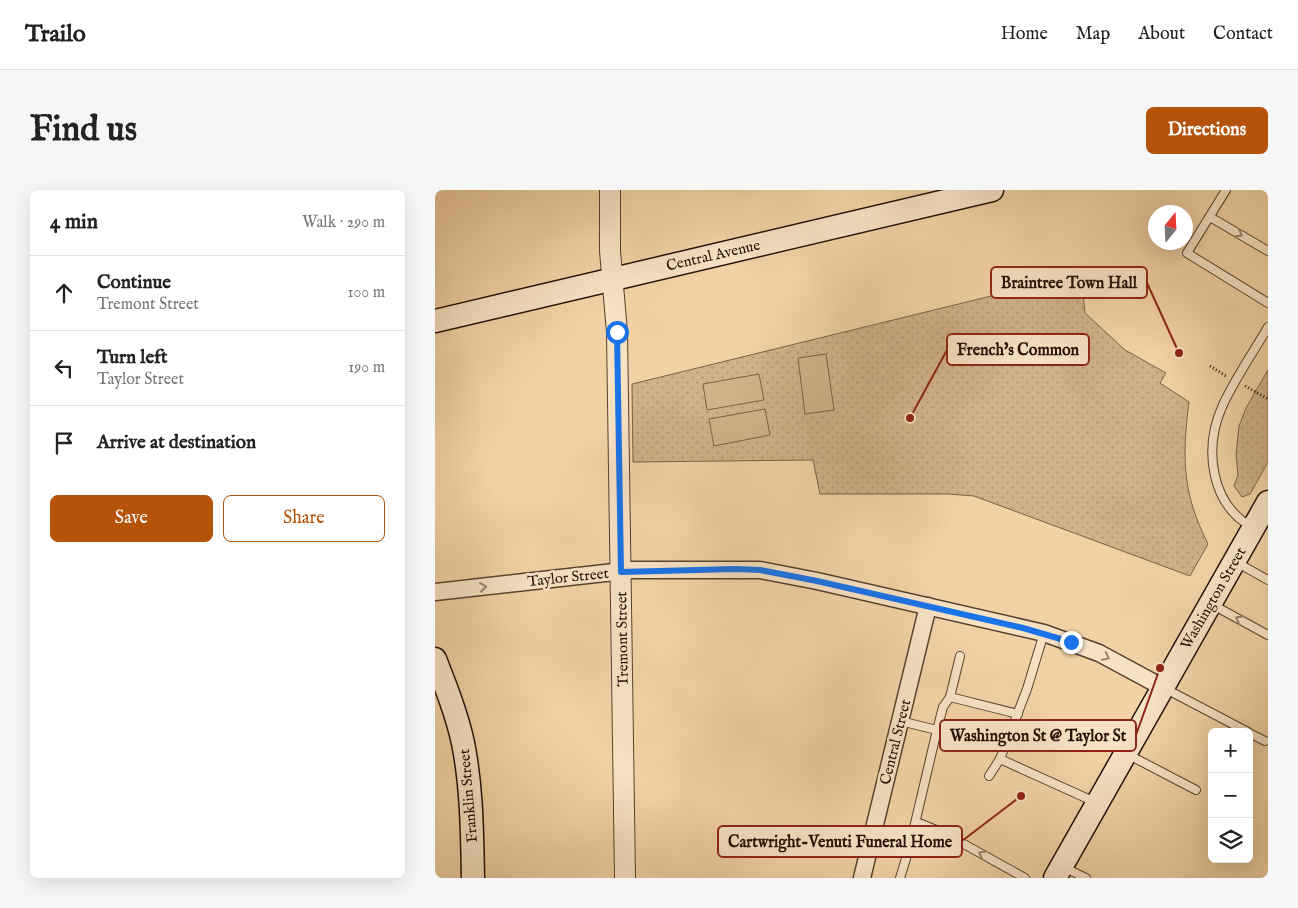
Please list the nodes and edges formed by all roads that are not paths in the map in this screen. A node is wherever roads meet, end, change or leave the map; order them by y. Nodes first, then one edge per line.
1 (610, 190) edge
2 (992, 190) edge
3 (1226, 190) edge
4 (1210, 217) junction
5 (1268, 251) edge
6 (612, 279) junction
7 (1268, 303) edge
8 (435, 321) edge
9 (1268, 327) edge
10 (1268, 502) edge
11 (1254, 528) junction
12 (1234, 561) junction
13 (621, 572) junction
14 (1268, 580) edge
15 (435, 592) edge
16 (1210, 604) junction
17 (927, 606) junction
18 (1044, 633) junction
19 (1268, 635) edge
20 (960, 656) dead end
21 (435, 659) edge
22 (1162, 687) junction
23 (950, 697) junction
24 (1018, 714) junction
25 (900, 720) junction
26 (1241, 728) edge
27 (937, 730) junction
28 (1253, 734) edge
29 (1265, 741) dead end
30 (1125, 753) junction
31 (1000, 759) junction
32 (989, 776) dead end
33 (1196, 790) dead end
34 (1097, 803) junction
35 (916, 822) junction
36 (1058, 872) edge
37 (473, 878) edge
38 (625, 878) edge
39 (862, 878) edge
40 (900, 878) edge
41 (1025, 878) edge
42 (1086, 878) edge

1 - 6 street, Tremont Street
2 - 6 main road, Central Avenue
3 - 4 lane
4 -> 5 lane
4 - 7 lane
6 - 8 main road, Central Avenue
6 - 13 street, Tremont Street
9 - 11 lane
10 - 11 main road, Washington Street
11 - 12 main road, Washington Street
12 - 14 lane
12 - 16 main road, Washington Street
15 -> 13 street, Taylor Street
13 - 17 street, Taylor Street
13 - 38 street, Tremont Street
19 -> 16 lane
16 - 22 main road, Washington Street
17 - 18 street, Taylor Street
17 - 25 street, Central Street
18 -> 22 street, Taylor Street
18 - 24 lane
20 - 23 lane
21 - 37 main road, Franklin Street
22 - 26 lane
22 - 30 main road, Washington Street
23 - 24 lane
23 - 27 lane
24 - 31 lane
25 - 27 lane
25 - 39 street, Central Street
27 - 35 lane
28 - 29 lane
30 - 33 lane
30 - 34 main road, Washington Street
31 - 32 lane
31 - 34 lane
34 - 36 main road, Washington Street
35 - 40 lane
41 -> 35 lane
36 - 42 lane

